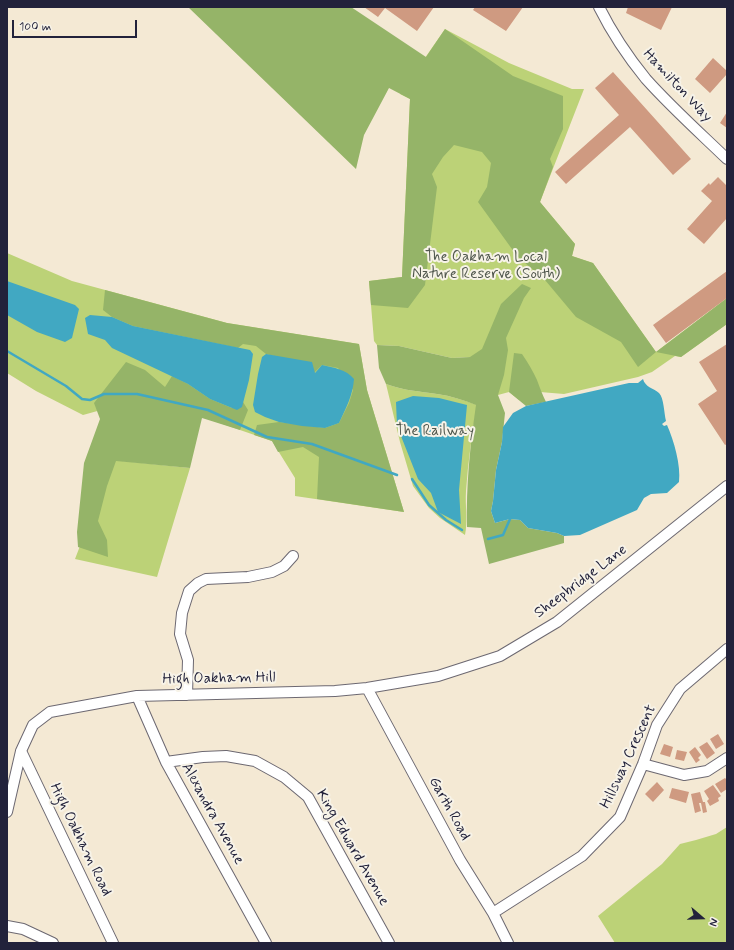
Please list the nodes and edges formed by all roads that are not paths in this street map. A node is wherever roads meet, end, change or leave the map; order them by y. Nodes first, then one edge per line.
1 (599, 7) edge
2 (727, 159) edge
3 (727, 486) edge
4 (293, 556) dead end
5 (727, 649) edge
6 (438, 676) joint
7 (367, 688) junction
8 (187, 695) junction
9 (137, 696) junction
10 (21, 751) junction
11 (727, 758) edge
12 (166, 762) junction
13 (643, 764) junction
14 (7, 812) edge
15 (493, 913) junction
16 (7, 926) edge
17 (53, 943) edge
18 (113, 943) edge
19 (266, 943) edge
20 (389, 943) edge
21 (508, 943) edge

1 - 2 street, Hamilton Way
3 - 6 street, Sheepbridge Lane
4 - 8 street
5 - 13 street, Hillsway Crescent
6 - 7 street, High Oakham Hill
7 - 8 street, High Oakham Hill
7 - 15 street, Garth Road
8 - 9 street, High Oakham Hill
9 - 10 street, High Oakham Hill
9 - 12 street, Alexandra Avenue
10 - 14 street, High Oakham Hill
10 - 18 street, High Oakham Road
11 - 13 street
12 - 19 street, Alexandra Avenue
12 - 20 street, King Edward Avenue
13 - 15 street, Hillsway Crescent
15 - 21 street, Garth Road
16 - 17 street

